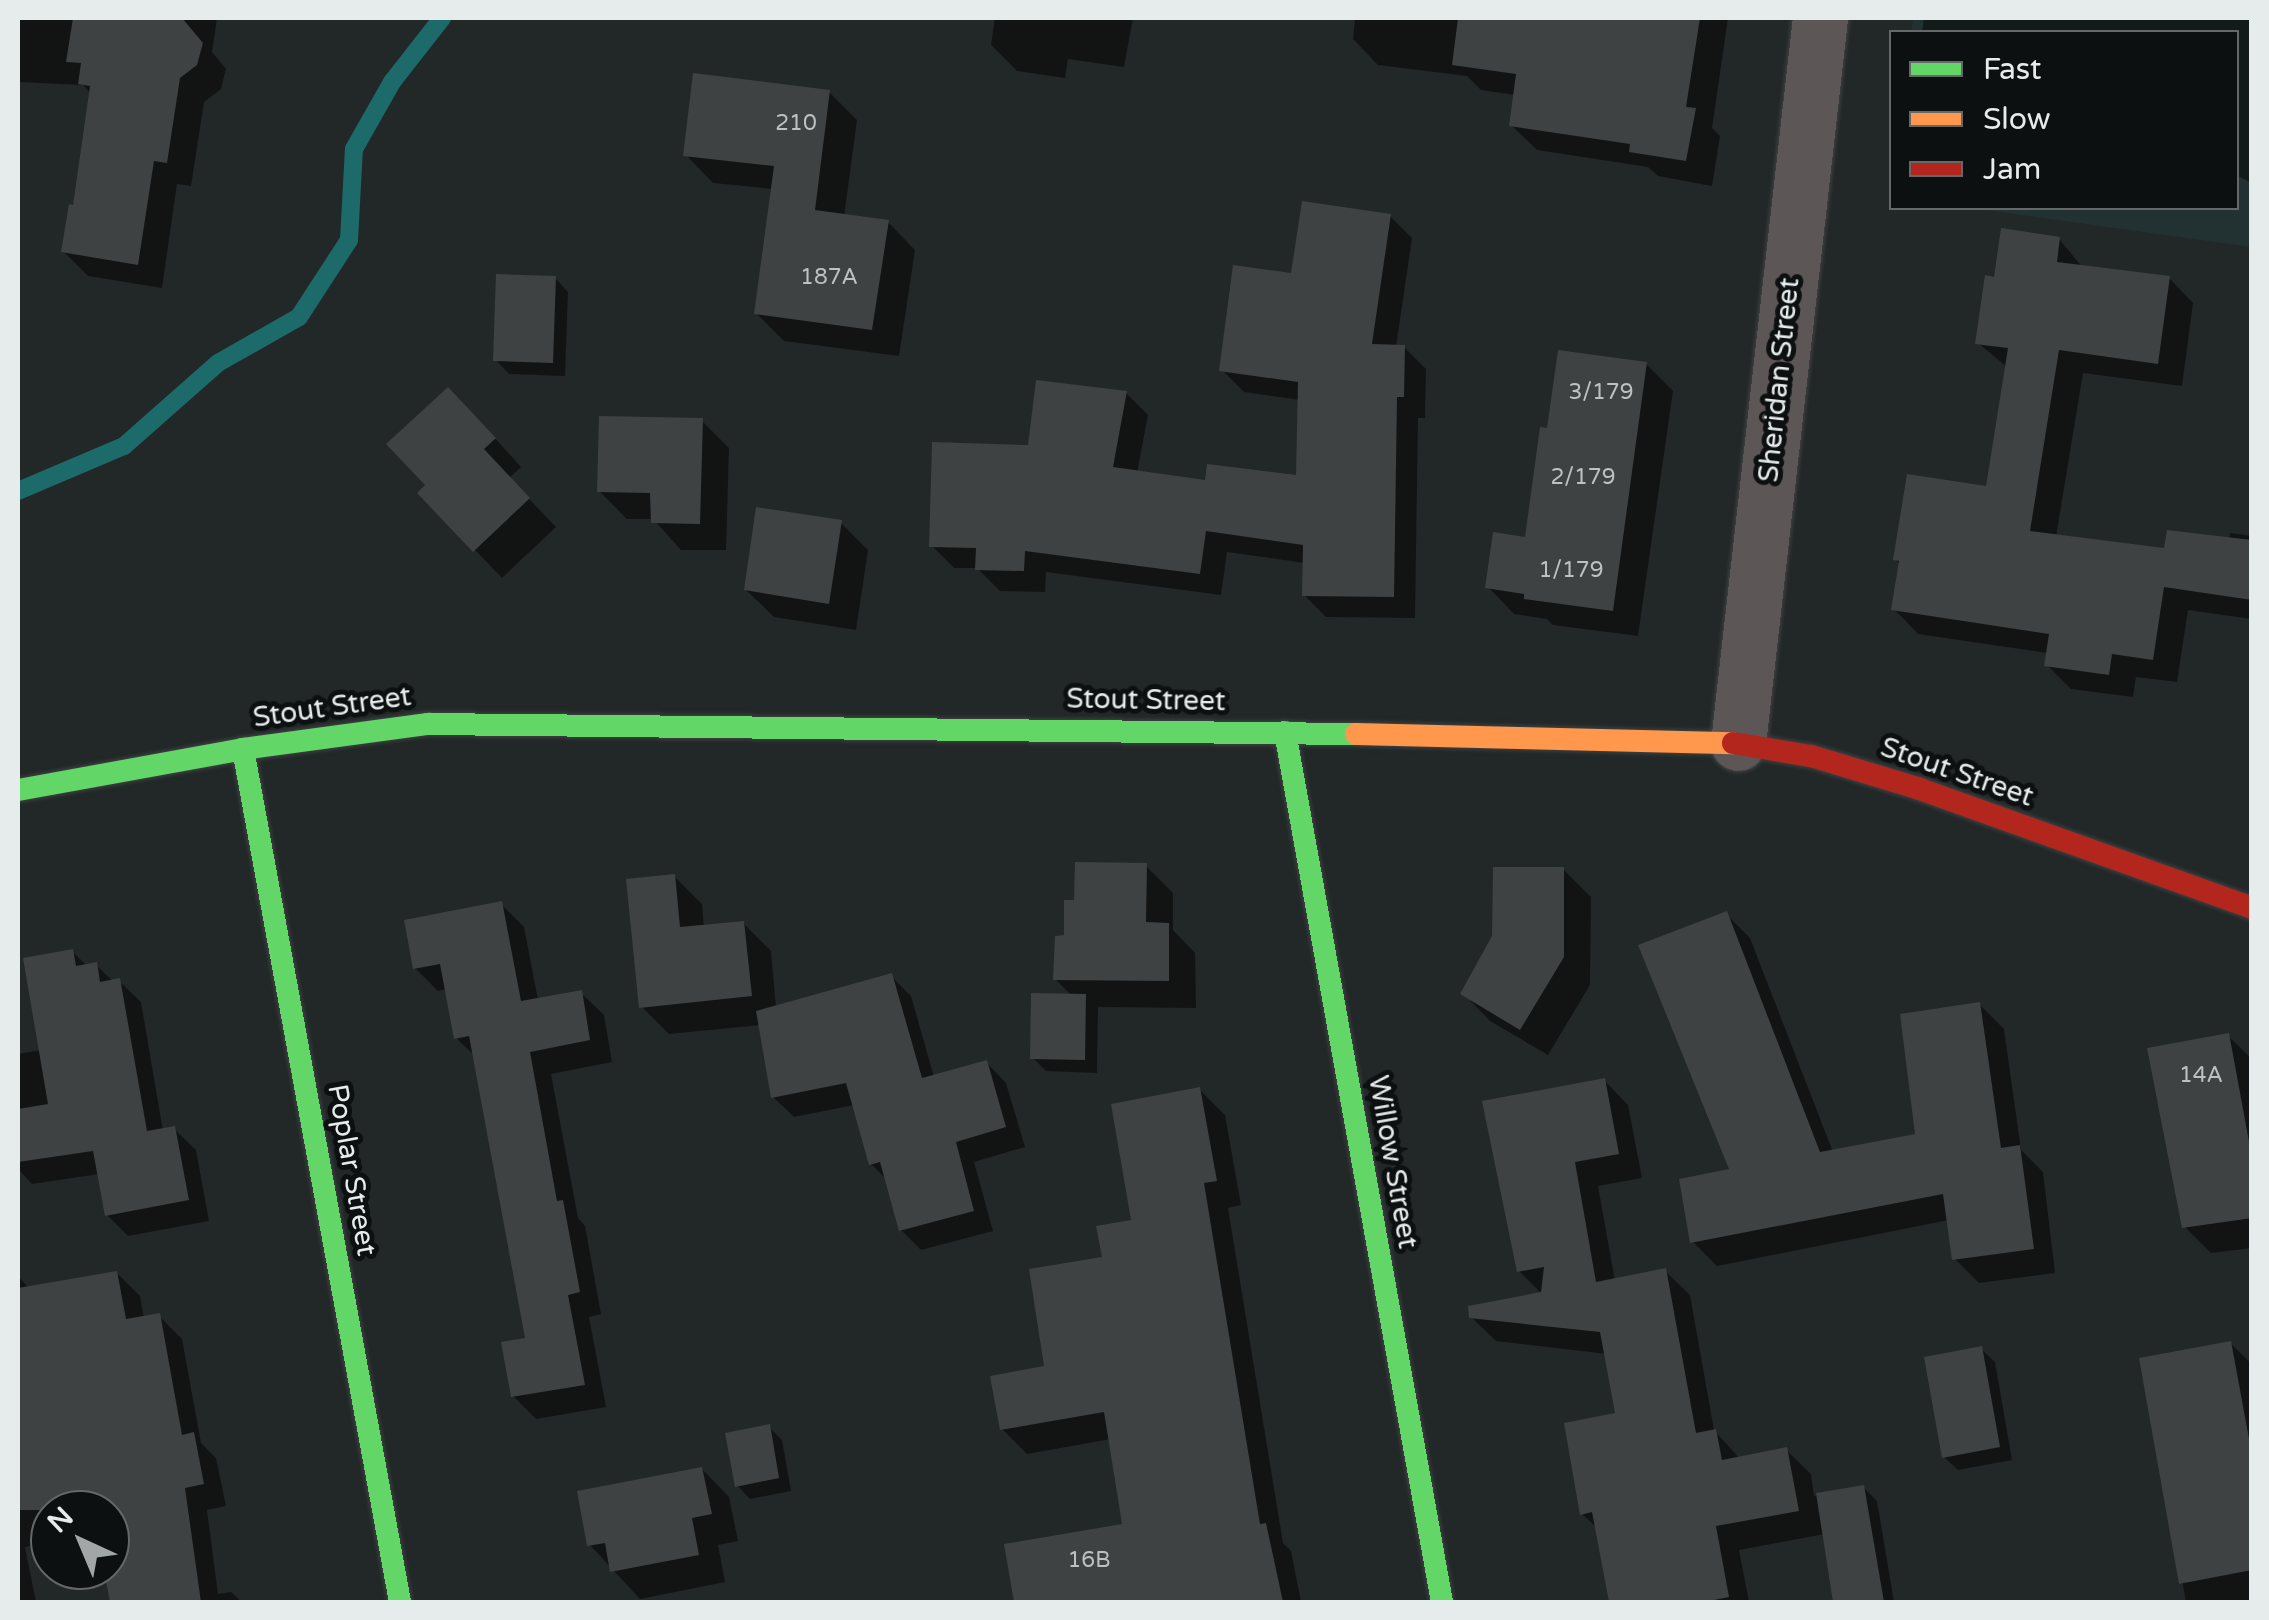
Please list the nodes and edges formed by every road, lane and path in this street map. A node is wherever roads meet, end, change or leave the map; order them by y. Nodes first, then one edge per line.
1 (1820, 18) edge
2 (1284, 732) junction
3 (1738, 743) junction
4 (243, 749) junction
5 (18, 790) edge
6 (2252, 908) edge
7 (400, 1602) edge
8 (1442, 1602) edge

1 - 3 street, Sheridan Street
2 - 3 street, Stout Street
2 - 4 street, Stout Street
2 - 8 street, Willow Street
3 - 6 street, Stout Street
4 - 5 street, Stout Street
4 - 7 street, Poplar Street

